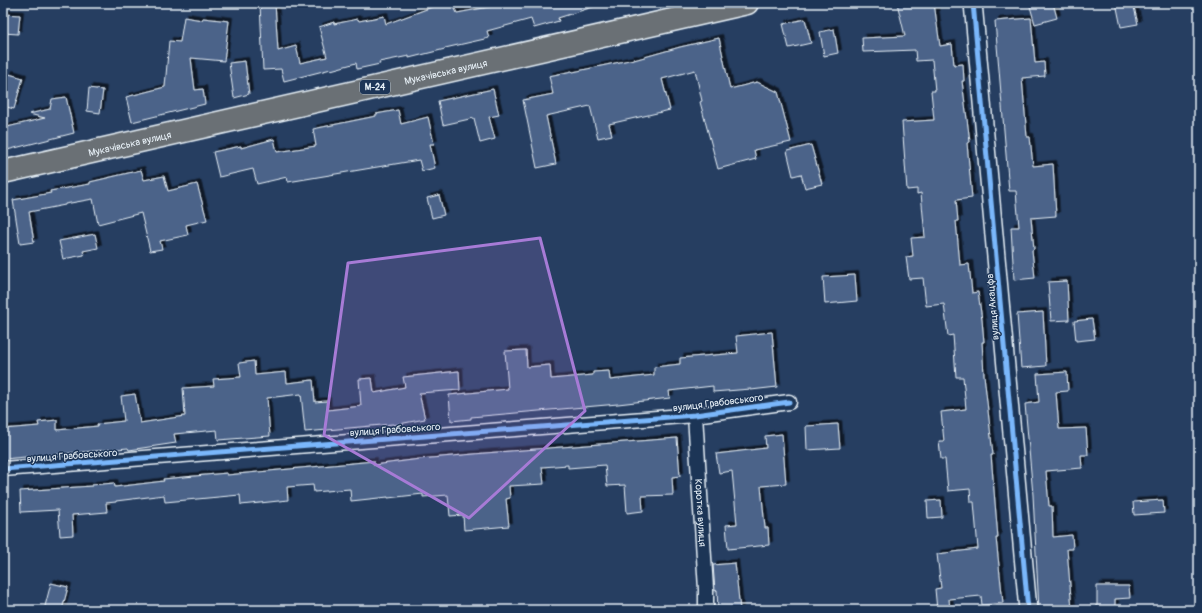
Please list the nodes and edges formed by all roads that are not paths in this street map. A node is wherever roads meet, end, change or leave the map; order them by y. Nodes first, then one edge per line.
1 (747, 3) edge
2 (973, 3) edge
3 (3, 172) edge
4 (789, 402) dead end
5 (695, 415) junction
6 (3, 469) edge
7 (706, 610) edge
8 (1028, 610) edge

1 - 3 highway, Мукачівська вулиця / М-24
2 - 8 street, вулиця Акацфа
4 - 5 street, вулиця Грабовського
5 - 6 street, вулиця Грабовського
5 - 7 street, Коротка вулиця

